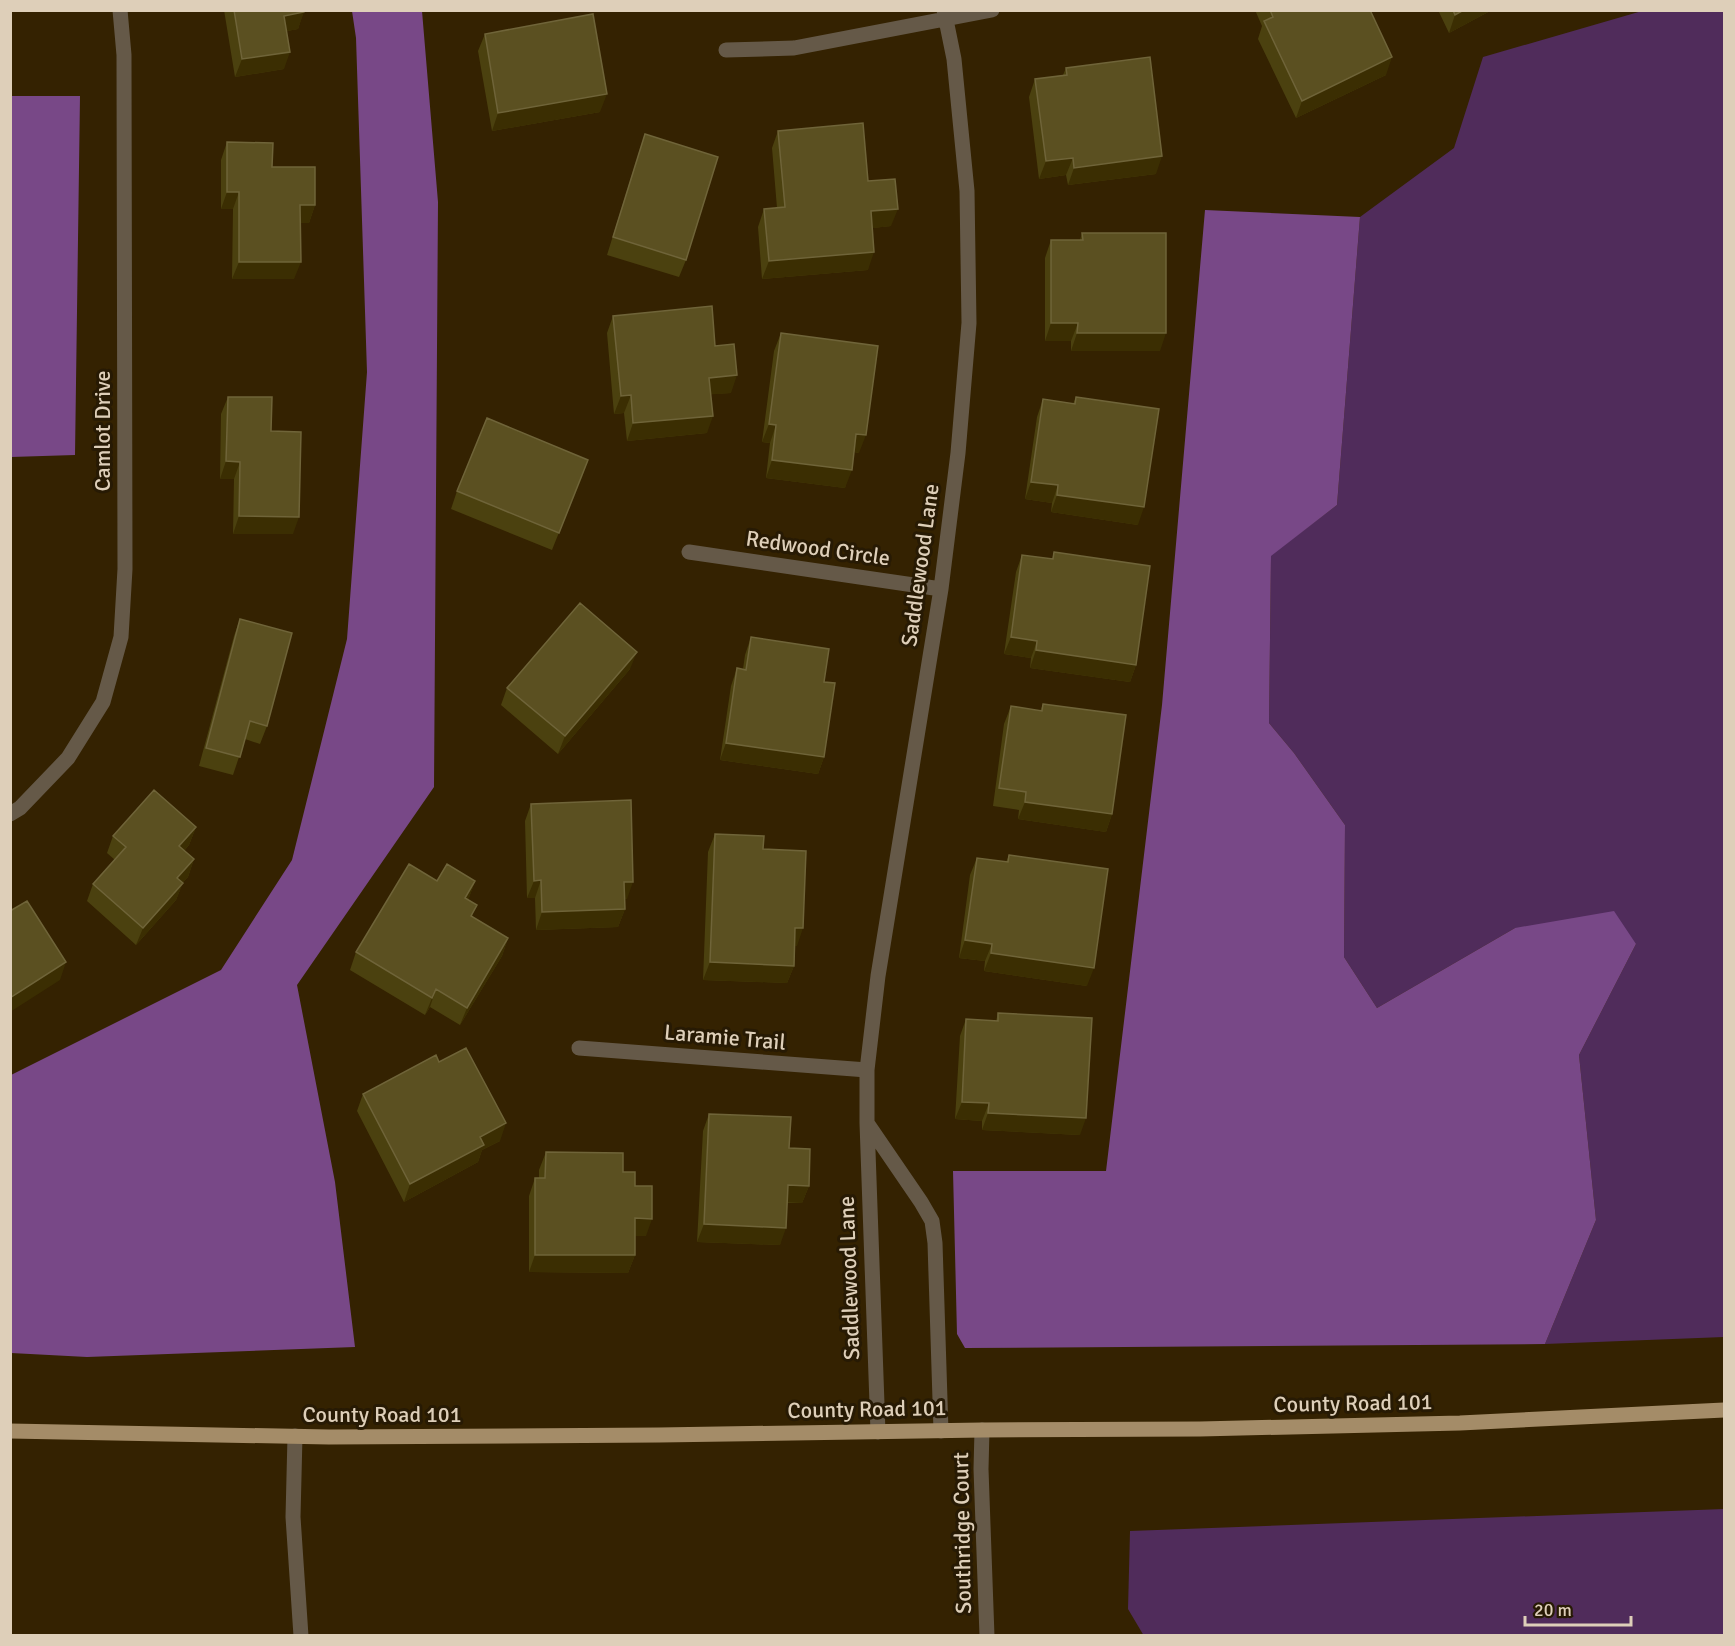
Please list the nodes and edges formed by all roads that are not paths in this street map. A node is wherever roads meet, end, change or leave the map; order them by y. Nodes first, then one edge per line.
1 (120, 10) edge
2 (992, 10) edge
3 (945, 15) edge
4 (726, 50) dead end
5 (689, 552) dead end
6 (940, 589) junction
7 (10, 814) edge
8 (579, 1048) dead end
9 (867, 1071) junction
10 (867, 1123) junction
11 (1725, 1410) edge
12 (982, 1430) junction
13 (10, 1431) edge
14 (941, 1431) junction
15 (878, 1432) junction
16 (295, 1437) junction
17 (301, 1635) edge
18 (987, 1635) edge

1 - 7 street, Camlot Drive
2 - 3 street
3 - 4 street
3 - 6 street, Saddlewood Lane
5 - 6 street, Redwood Circle
6 - 9 street, Saddlewood Lane
8 - 9 street, Laramie Trail
9 - 10 street, Saddlewood Lane
10 - 14 street
10 - 15 street, Saddlewood Lane
11 - 12 main road, County Road 101
12 - 14 main road, County Road 101
12 - 18 street, Southridge Court
13 - 16 main road, County Road 101
14 - 15 main road, County Road 101
15 - 16 main road, County Road 101
16 - 17 street

